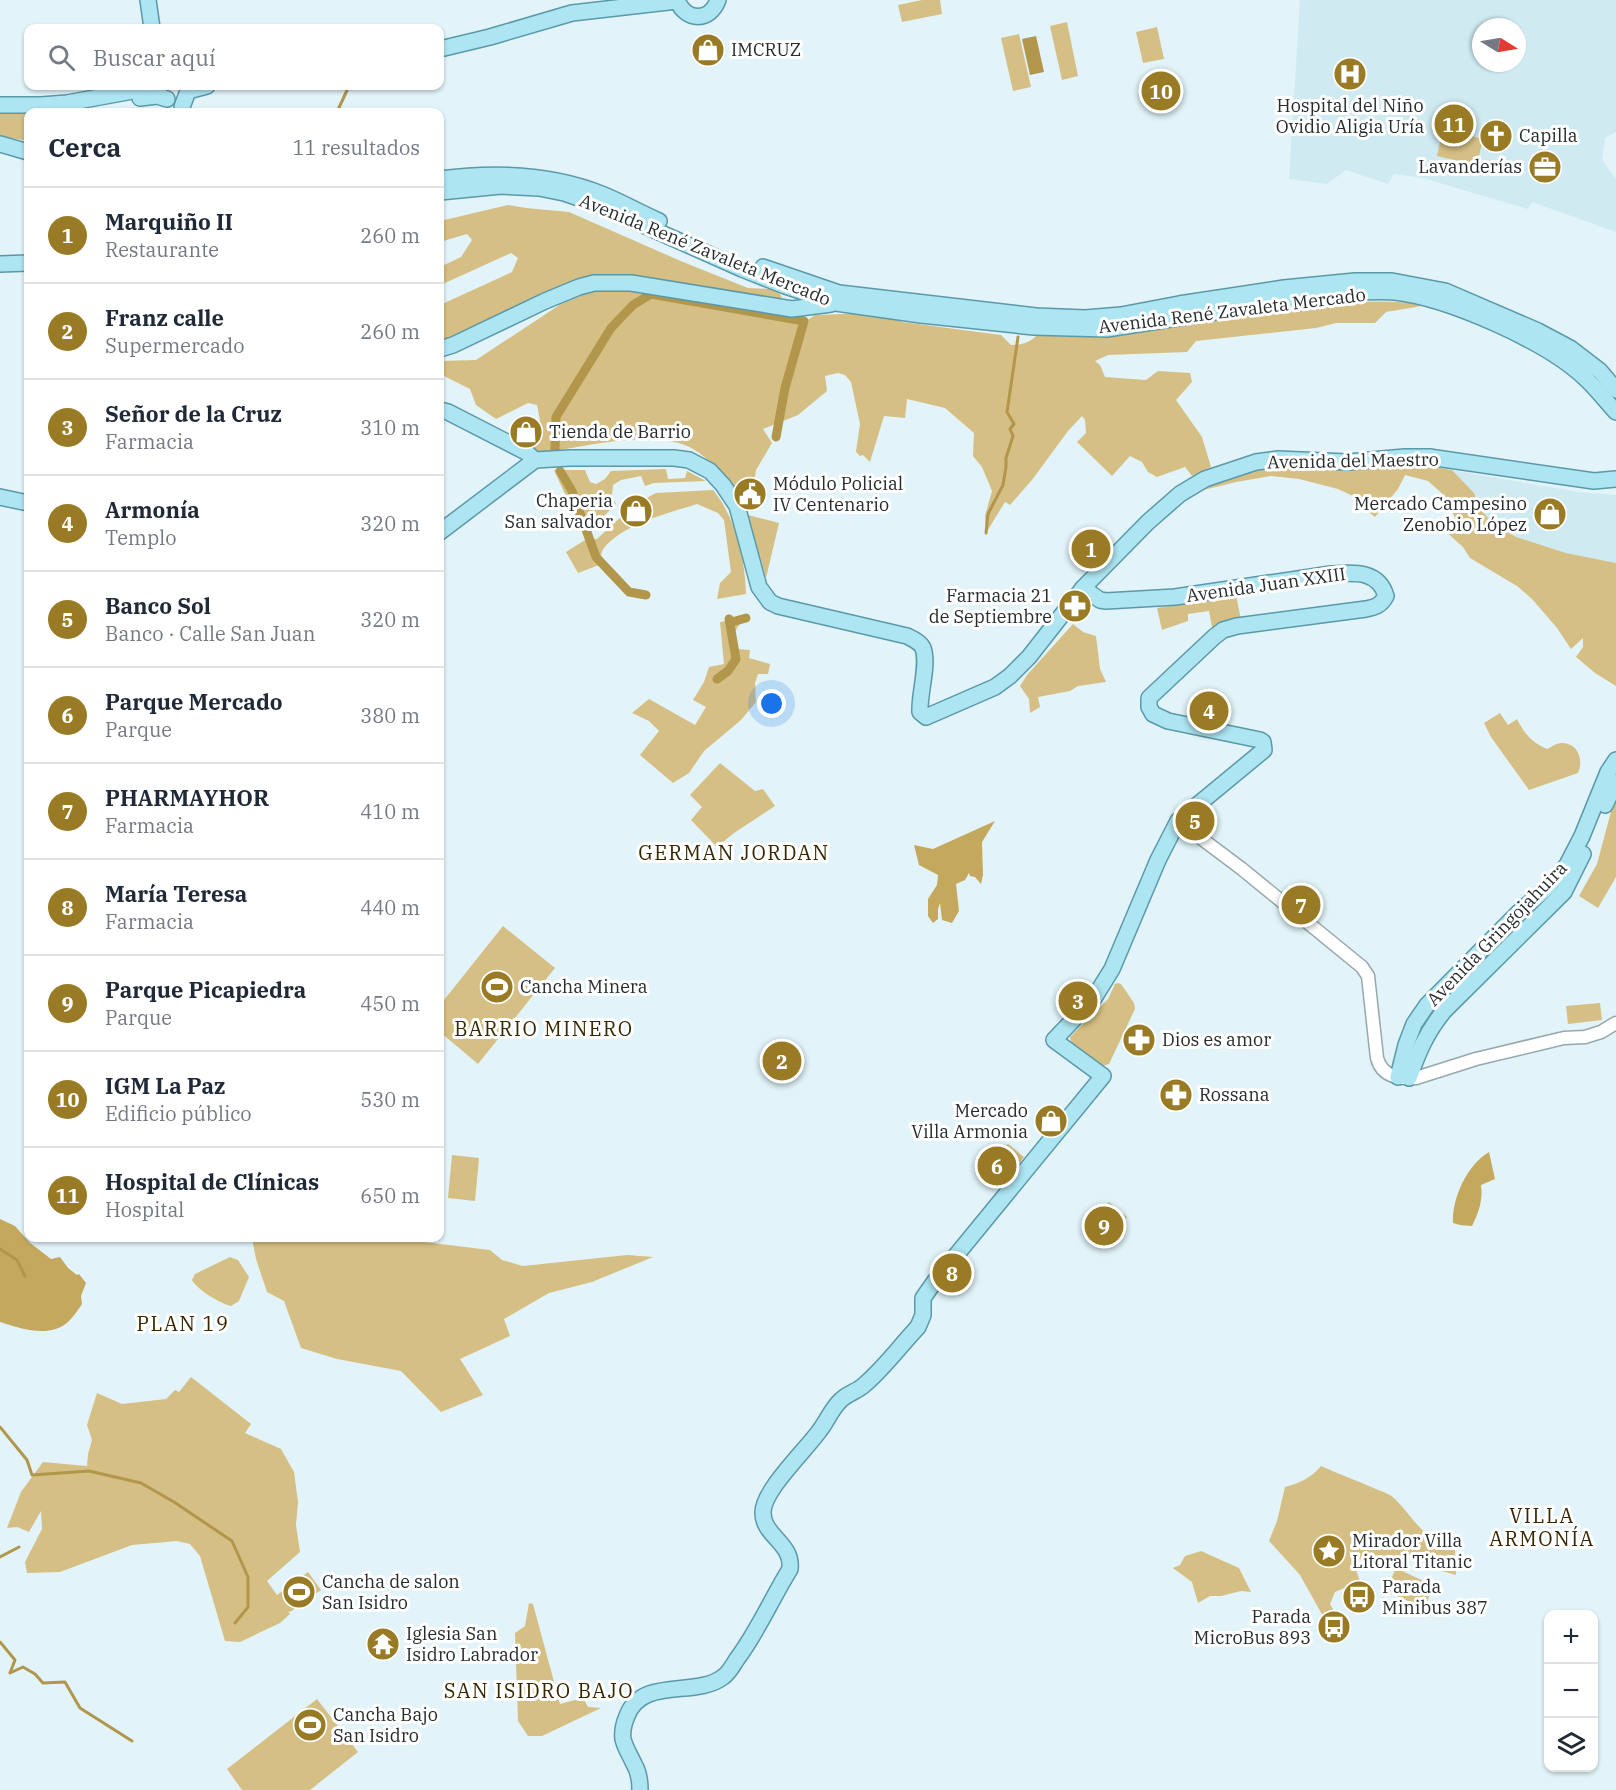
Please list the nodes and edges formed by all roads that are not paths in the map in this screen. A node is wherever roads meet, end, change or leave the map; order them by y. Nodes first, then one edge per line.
1 (148, 0) edge
2 (157, 0) edge
3 (677, 0) edge
4 (731, 0) edge
5 (714, 6) edge
6 (151, 24) edge
7 (160, 24) edge
8 (444, 48) edge
9 (109, 90) edge
10 (192, 90) edge
11 (98, 98) junction
12 (170, 98) edge
13 (0, 105) edge
14 (0, 144) edge
15 (24, 151) edge
16 (444, 178) edge
17 (444, 192) edge
18 (24, 263) edge
19 (0, 264) edge
20 (785, 286) junction
21 (836, 303) junction
22 (776, 308) junction
23 (444, 347) edge
24 (1616, 390) edge
25 (444, 411) edge
26 (1616, 412) edge
27 (535, 460) junction
28 (1616, 479) edge
29 (0, 497) edge
30 (24, 502) edge
31 (444, 529) edge
32 (1083, 588) junction
33 (1616, 760) edge
34 (1616, 782) edge
35 (1178, 821) junction
36 (1616, 1023) edge
37 (1398, 1077) junction
38 (640, 1790) edge

1 - 6 main road
2 - 7 main road
3 - 5 main road
3 - 8 main road
4 - 5 main road
9 - 11 main road
10 - 12 main road
11 - 12 main road
11 - 13 main road
14 - 15 main road
16 - 24 main road, Avenida René Zavaleta Mercado
17 - 20 main road, Avenida René Zavaleta Mercado
18 - 19 main road
20 - 21 main road, Avenida René Zavaleta Mercado
20 - 22 main road
21 - 22 main road
21 - 26 main road, Avenida René Zavaleta Mercado
22 - 23 main road
25 - 27 main road
27 - 31 main road
27 - 32 main road, Avenida del Maestro
28 - 32 main road, Avenida del Maestro
29 - 30 main road
32 - 35 main road, Avenida Juan XXIII
33 - 37 main road, Avenida Gringojahuira
34 - 37 main road, Avenida Gringojahuira
35 - 37 street
35 - 38 main road, Avenida Juan XXIII
36 - 37 street

